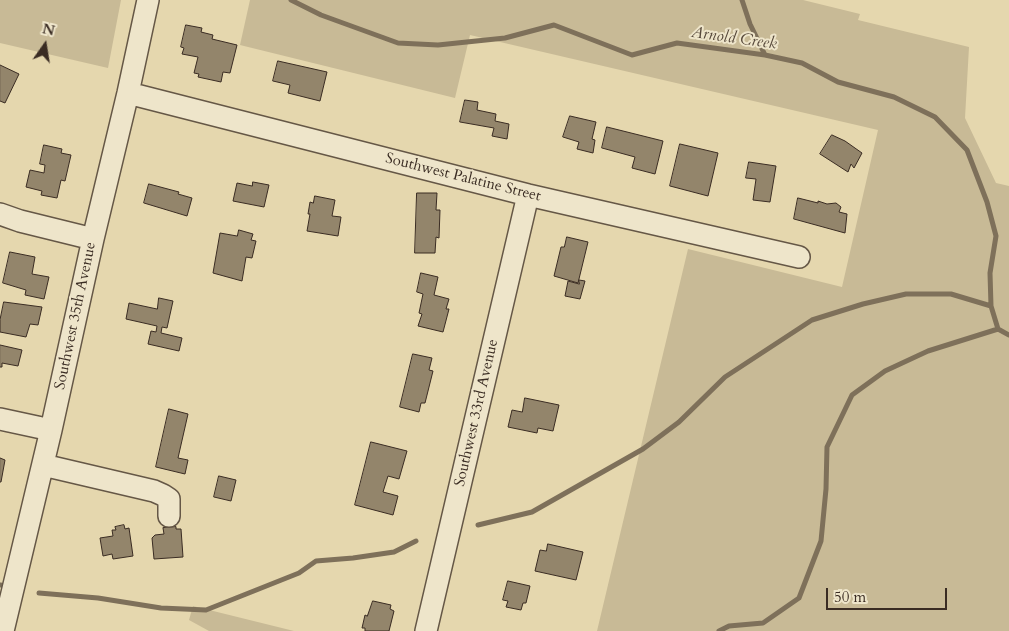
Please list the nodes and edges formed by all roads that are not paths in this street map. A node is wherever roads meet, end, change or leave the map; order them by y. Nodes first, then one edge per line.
1 (148, 0) edge
2 (128, 92) junction
3 (528, 195) junction
4 (0, 214) edge
5 (93, 239) junction
6 (799, 257) dead end
7 (0, 419) edge
8 (51, 430) junction
9 (43, 465) junction
10 (169, 516) dead end
11 (3, 631) edge
12 (426, 631) edge

1 - 2 street, Southwest 35th Avenue
2 - 3 street, Southwest Palatine Street
2 - 5 street, Southwest 35th Avenue
3 - 6 street, Southwest Palatine Street
3 - 12 street, Southwest 33rd Avenue
4 - 5 street
5 - 8 street, Southwest 35th Avenue
7 - 8 street
8 - 9 street, Southwest 35th Avenue
9 - 10 street
9 - 11 street, Southwest 35th Avenue

